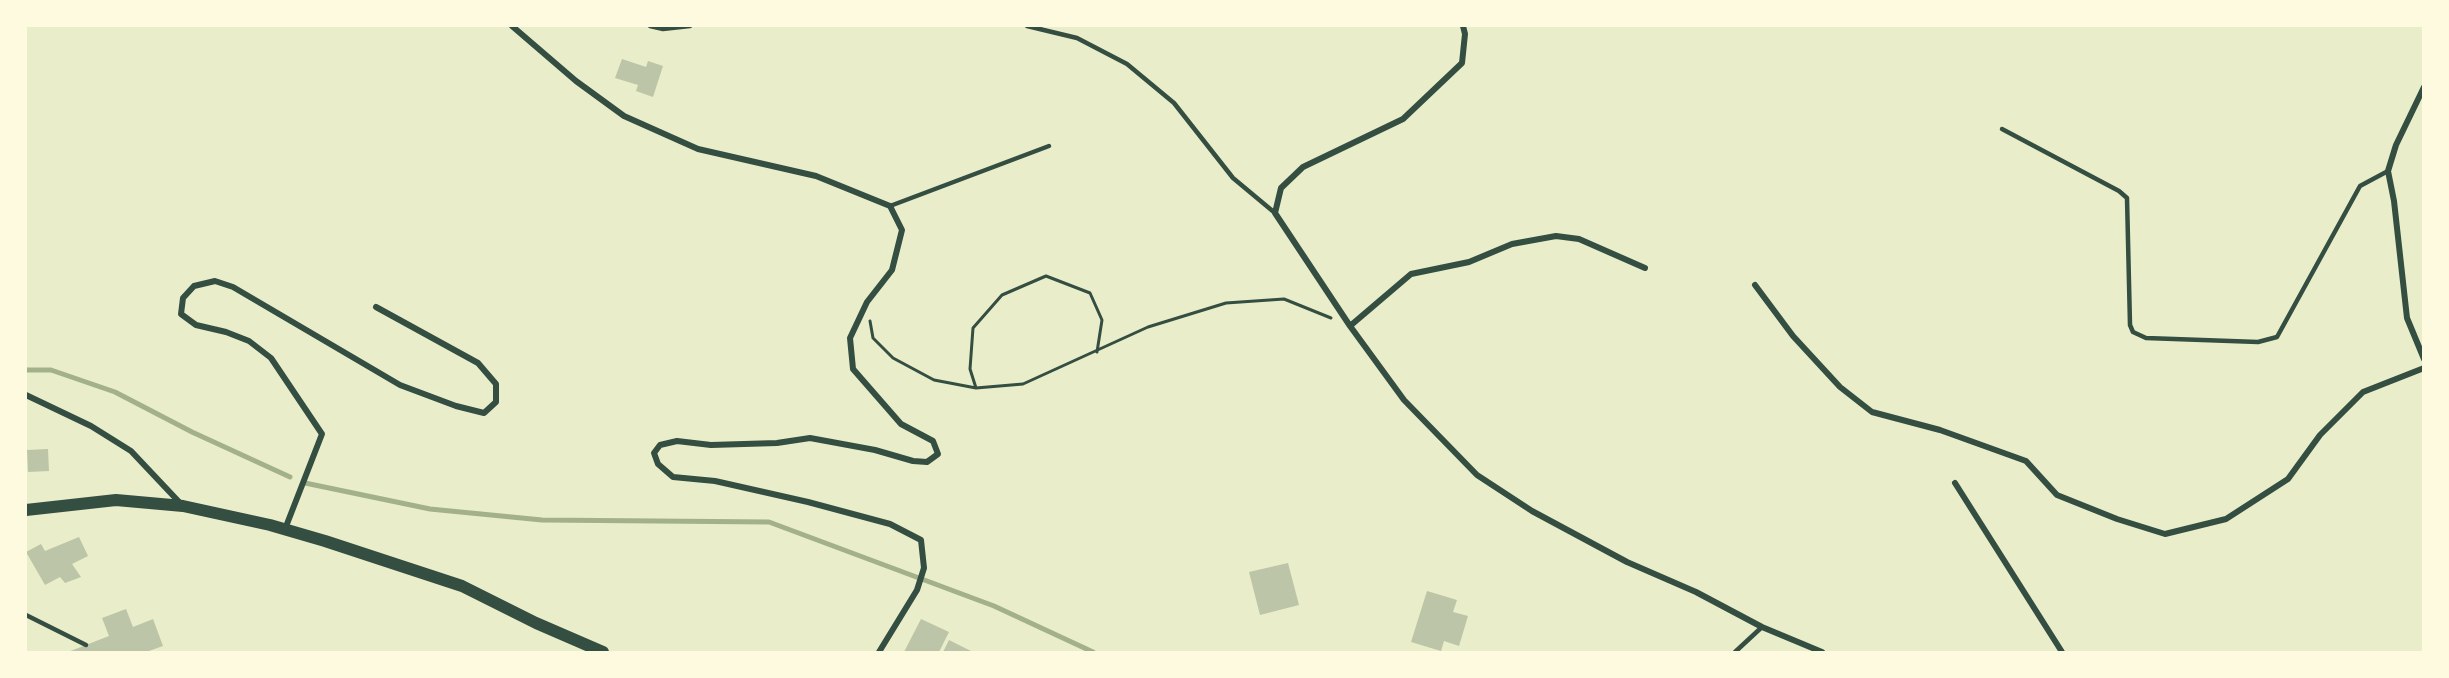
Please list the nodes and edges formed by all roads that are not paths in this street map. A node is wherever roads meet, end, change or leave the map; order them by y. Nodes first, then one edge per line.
1 (512, 26) edge
2 (650, 26) edge
3 (690, 26) edge
4 (1027, 26) edge
5 (1463, 26) edge
6 (2424, 87) edge
7 (2002, 129) dead end
8 (1049, 146) dead end
9 (2388, 171) junction
10 (890, 206) junction
11 (1275, 213) junction
12 (1646, 268) dead end
13 (1755, 285) dead end
14 (376, 307) dead end
15 (1350, 326) junction
16 (2424, 359) edge
17 (2424, 368) edge
18 (26, 396) edge
19 (1955, 483) dead end
20 (183, 506) junction
21 (26, 510) edge
22 (285, 529) junction
23 (26, 615) edge
24 (1762, 627) junction
25 (86, 645) dead end
26 (603, 652) edge
27 (879, 652) edge
28 (1736, 652) edge
29 (1822, 652) edge
30 (2062, 652) edge

1 - 10 street
2 - 3 lane
4 - 11 lane
5 - 11 street
6 - 9 street
7 - 9 lane
8 - 10 lane
9 - 16 street
10 - 27 street
11 - 15 street
12 - 15 street
13 - 17 street
14 - 22 street
15 - 24 street
18 - 20 street
19 - 30 street
20 - 21 main road
20 - 22 main road
22 - 26 main road
23 - 25 lane
24 - 28 lane
24 - 29 street

